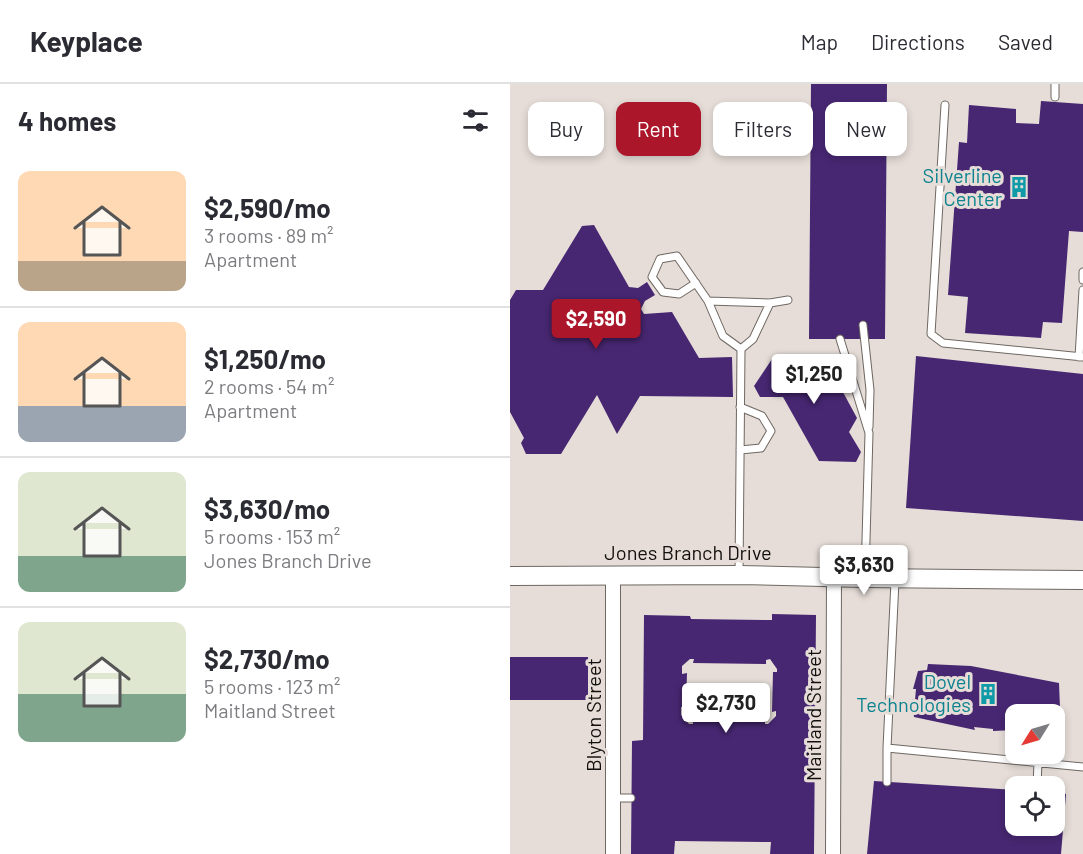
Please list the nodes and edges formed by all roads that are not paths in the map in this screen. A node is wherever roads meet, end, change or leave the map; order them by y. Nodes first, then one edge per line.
1 (1055, 84) edge
2 (1054, 97) dead end
3 (945, 105) dead end
4 (1083, 272) edge
5 (1083, 280) edge
6 (696, 283) junction
7 (1083, 292) edge
8 (788, 300) dead end
9 (708, 301) junction
10 (770, 303) junction
11 (863, 325) dead end
12 (840, 339) dead end
13 (741, 349) junction
14 (1081, 357) edge
15 (740, 407) junction
16 (868, 433) junction
17 (740, 450) junction
18 (739, 575) junction
19 (510, 576) edge
20 (613, 576) junction
21 (834, 576) junction
22 (864, 578) junction
23 (895, 578) junction
24 (1083, 580) edge
25 (887, 748) junction
26 (1005, 759) edge
27 (1056, 764) edge
28 (1083, 767) edge
29 (887, 782) dead end
30 (613, 798) junction
31 (631, 798) dead end
32 (613, 854) edge
33 (833, 854) edge

1 - 2 lane
3 - 14 lane
4 - 5 lane
6 - 6 lane
6 - 9 lane
7 - 14 lane
8 - 10 lane
9 - 10 lane
9 - 13 lane
10 - 13 lane
11 - 16 lane
12 - 16 lane
13 - 15 lane
15 - 17 lane
15 - 17 lane
16 - 22 lane
17 - 18 lane
18 - 20 street, Jones Branch Drive
18 - 21 street, Jones Branch Drive
19 - 20 street, Jones Branch Drive
20 - 30 street, Blyton Street
21 - 22 street, Jones Branch Drive
21 - 33 street, Maitland Street
22 - 23 street, Jones Branch Drive
23 - 24 street, Jones Branch Drive
23 - 25 lane
25 - 26 lane
25 - 29 lane
27 - 28 lane
30 - 31 lane
30 - 32 street, Blyton Street

